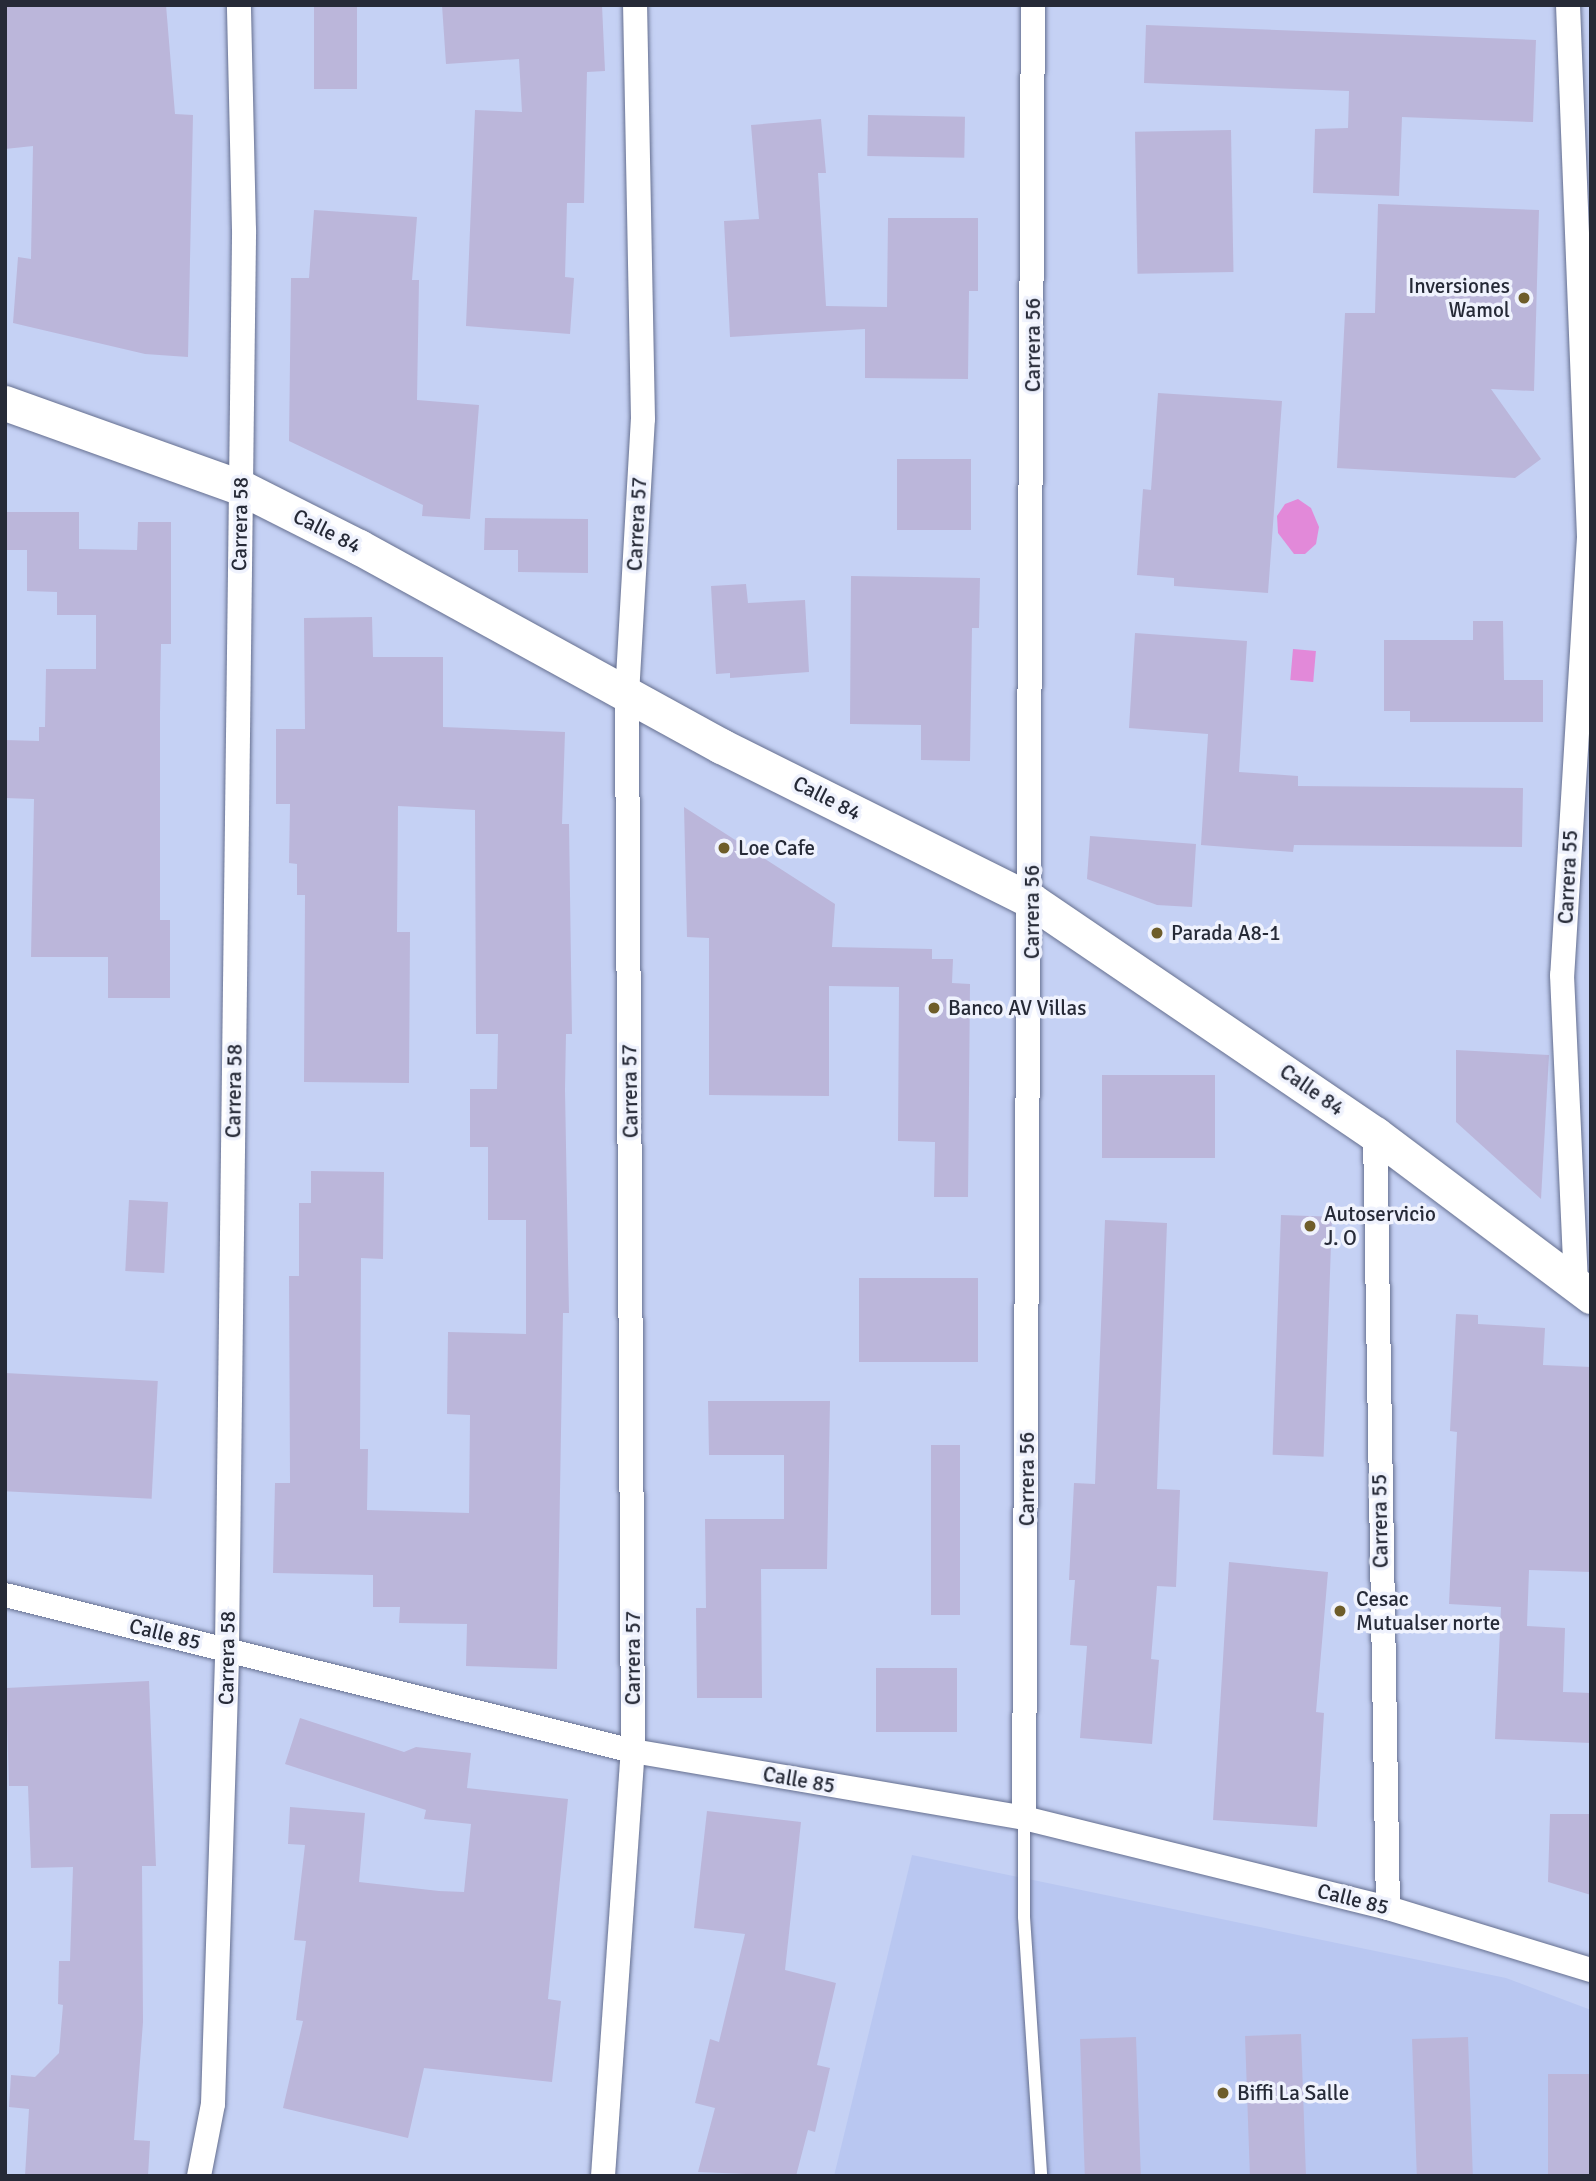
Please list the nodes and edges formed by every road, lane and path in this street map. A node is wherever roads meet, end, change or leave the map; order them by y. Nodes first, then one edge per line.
1 (239, 5) edge
2 (635, 5) edge
3 (1033, 5) edge
4 (1567, 5) edge
5 (5, 403) edge
6 (240, 487) junction
7 (626, 695) junction
8 (1032, 901) junction
9 (1375, 1133) junction
10 (1583, 1292) edge
11 (5, 1595) edge
12 (228, 1649) junction
13 (633, 1751) junction
14 (1024, 1818) junction
15 (1388, 1908) junction
16 (1591, 1970) edge
17 (200, 2176) edge
18 (603, 2176) edge
19 (1041, 2176) edge

1 - 6 street, Carrera 58
2 - 7 street, Carrera 57
3 - 8 street, Carrera 56
4 - 10 street, Carrera 55
5 - 6 street, Calle 84
6 - 7 street, Calle 84
6 - 12 street, Carrera 58
7 - 8 street, Calle 84
7 - 13 street, Carrera 57
8 - 9 street, Calle 84
8 - 14 street, Carrera 56
9 - 10 street, Calle 84
9 - 15 street, Carrera 55
11 - 12 street, Calle 85
12 - 13 street, Calle 85
12 - 17 street, Carrera 58
13 - 14 street, Calle 85
13 - 18 street, Carrera 57
14 - 15 street, Calle 85
14 - 19 lane
15 - 16 street, Calle 85

